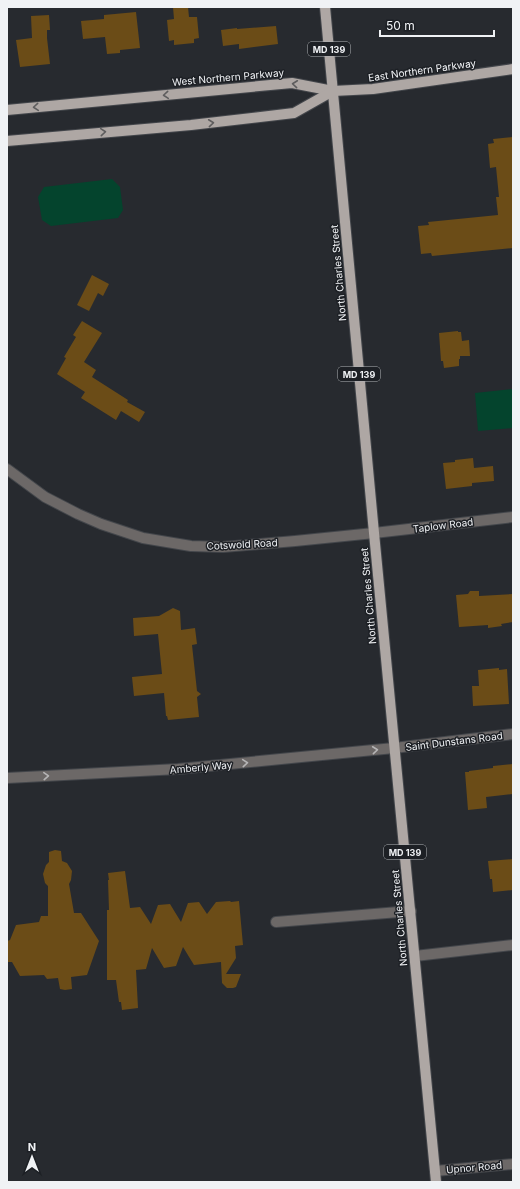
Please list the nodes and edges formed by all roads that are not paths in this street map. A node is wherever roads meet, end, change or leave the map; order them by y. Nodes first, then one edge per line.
1 (325, 7) edge
2 (513, 69) edge
3 (333, 91) junction
4 (7, 110) edge
5 (7, 141) edge
6 (7, 469) edge
7 (513, 517) edge
8 (374, 533) junction
9 (513, 734) edge
10 (394, 748) junction
11 (7, 778) edge
12 (411, 911) junction
13 (276, 922) dead end
14 (513, 945) edge
15 (415, 956) junction
16 (513, 1164) edge
17 (435, 1170) junction
18 (436, 1182) edge

1 - 3 main road, North Charles Street / MD 139
2 - 3 main road, East Northern Parkway
3 -> 4 main road, West Northern Parkway
5 -> 3 main road
3 - 8 main road, North Charles Street / MD 139
6 - 8 street, Cotswold Road
7 - 8 street, Taplow Road
8 - 10 main road, North Charles Street / MD 139
9 - 10 street, Saint Dunstans Road
11 -> 10 street, Amberly Way
10 - 12 main road, North Charles Street / MD 139
12 - 13 street
12 - 15 main road, North Charles Street / MD 139
14 - 15 street
15 - 17 main road, North Charles Street
16 - 17 street, Upnor Road
17 - 18 main road, North Charles Street

